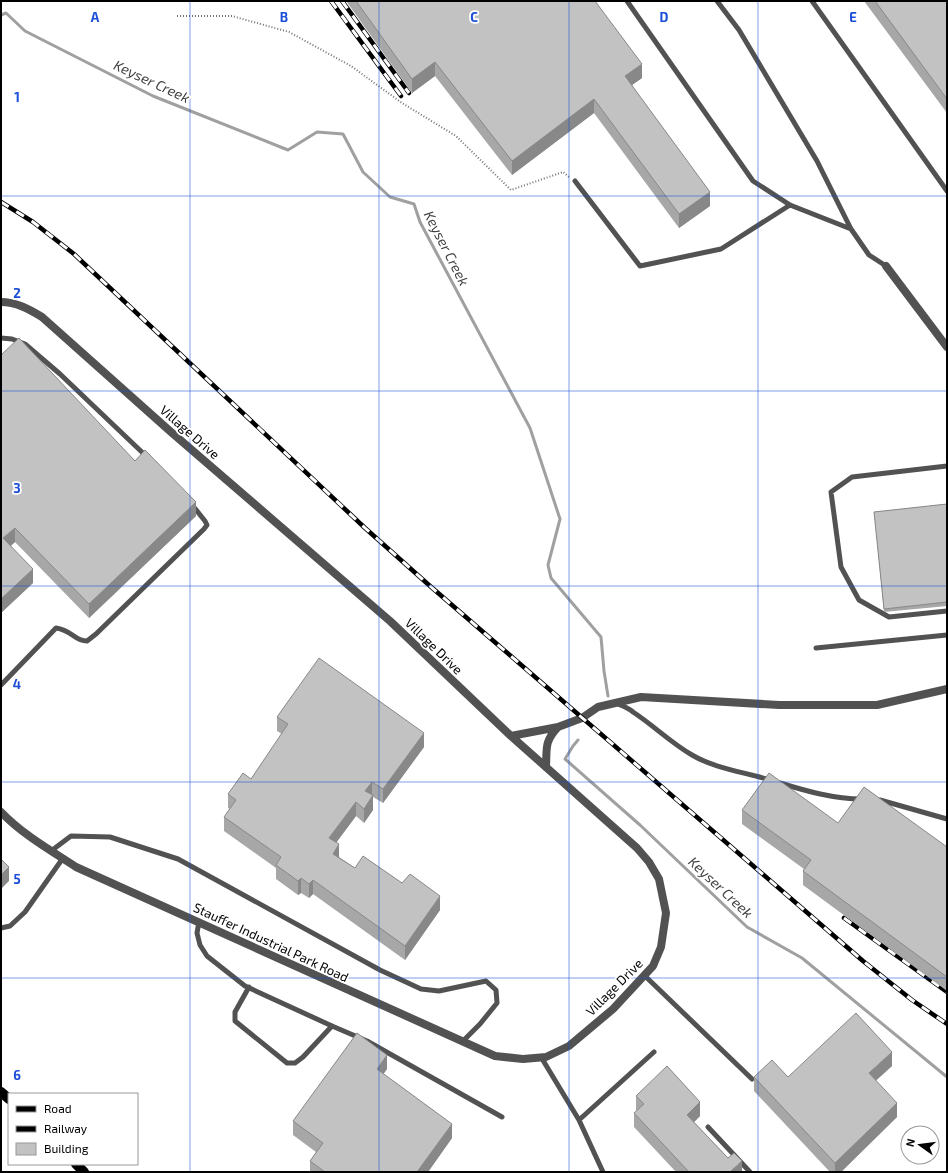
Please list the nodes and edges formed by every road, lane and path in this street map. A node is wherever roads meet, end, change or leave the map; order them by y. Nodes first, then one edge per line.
1 (627, 1) edge
2 (717, 1) edge
3 (812, 1) edge
4 (177, 16) dead end
5 (575, 181) joint
6 (947, 191) edge
7 (790, 205) junction
8 (851, 229) junction
9 (886, 266) joint
10 (1, 302) edge
11 (1, 338) edge
12 (947, 348) edge
13 (151, 461) edge
14 (947, 466) edge
15 (191, 504) edge
16 (947, 611) edge
17 (947, 635) edge
18 (816, 648) dead end
19 (1, 685) edge
20 (947, 689) edge
21 (616, 703) junction
22 (558, 727) junction
23 (511, 736) junction
24 (546, 767) junction
25 (868, 799) edge
26 (876, 799) edge
27 (1, 812) edge
28 (947, 819) edge
29 (51, 850) junction
30 (63, 858) junction
31 (199, 922) junction
32 (1, 928) edge
33 (644, 975) junction
34 (249, 988) junction
35 (332, 1026) junction
36 (462, 1042) junction
37 (654, 1052) dead end
38 (544, 1057) junction
39 (752, 1079) dead end
40 (502, 1117) dead end
41 (579, 1120) junction
42 (708, 1127) dead end
43 (603, 1172) edge
44 (750, 1172) edge

1 - 7 lane
2 - 8 lane
3 - 6 lane
4 - 5 path
5 - 7 lane
7 - 8 lane
8 - 9 lane
9 - 12 street
10 - 23 street, Village Drive
11 - 13 lane
14 - 16 lane
15 - 19 lane
17 - 18 lane
20 - 21 street
21 - 22 street
21 - 25 lane
22 - 23 street
22 - 24 street
23 - 24 street, Village Drive
24 - 33 street, Village Drive
26 - 28 lane
27 - 29 street, Stauffer Industrial Park Road
29 - 30 street, Stauffer Industrial Park Road
29 - 36 lane
30 - 31 street, Stauffer Industrial Park Road
30 - 32 lane
31 - 34 lane
31 - 36 street, Stauffer Industrial Park Road
33 - 38 street, Village Drive
33 - 39 lane
34 - 35 lane
34 - 35 lane
35 - 40 lane
36 - 38 street, Stauffer Industrial Park Road
37 - 41 lane
38 - 41 lane
41 - 43 lane
42 - 44 lane

